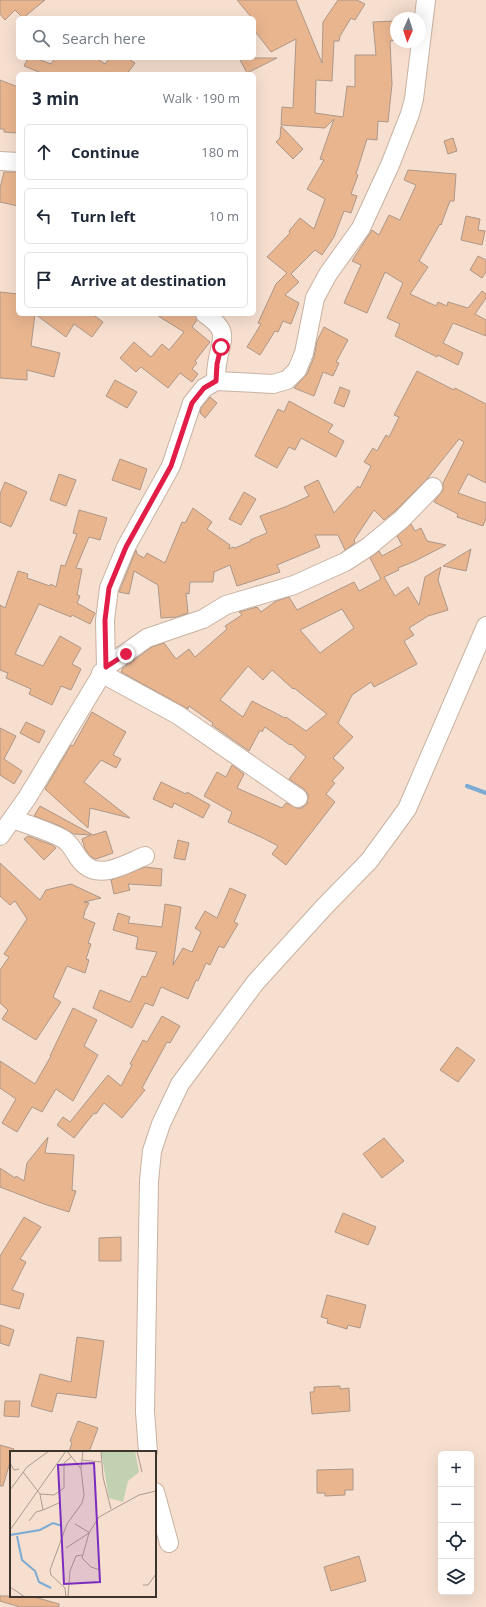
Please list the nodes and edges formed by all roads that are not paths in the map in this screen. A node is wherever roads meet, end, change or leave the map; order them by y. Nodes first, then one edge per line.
1 (426, 0) edge
2 (0, 161) edge
3 (16, 162) edge
4 (208, 316) edge
5 (216, 381) junction
6 (433, 487) dead end
7 (486, 626) edge
8 (104, 670) junction
9 (298, 798) dead end
10 (12, 819) junction
11 (0, 836) edge
12 (145, 856) dead end
13 (148, 1451) edge
14 (156, 1496) edge
15 (169, 1543) dead end

1 - 5 street
2 - 3 street
4 - 5 street
5 - 8 street
6 - 8 street
7 - 13 street
8 - 9 street
8 - 10 street
10 - 11 street
10 - 12 street
14 - 15 street

